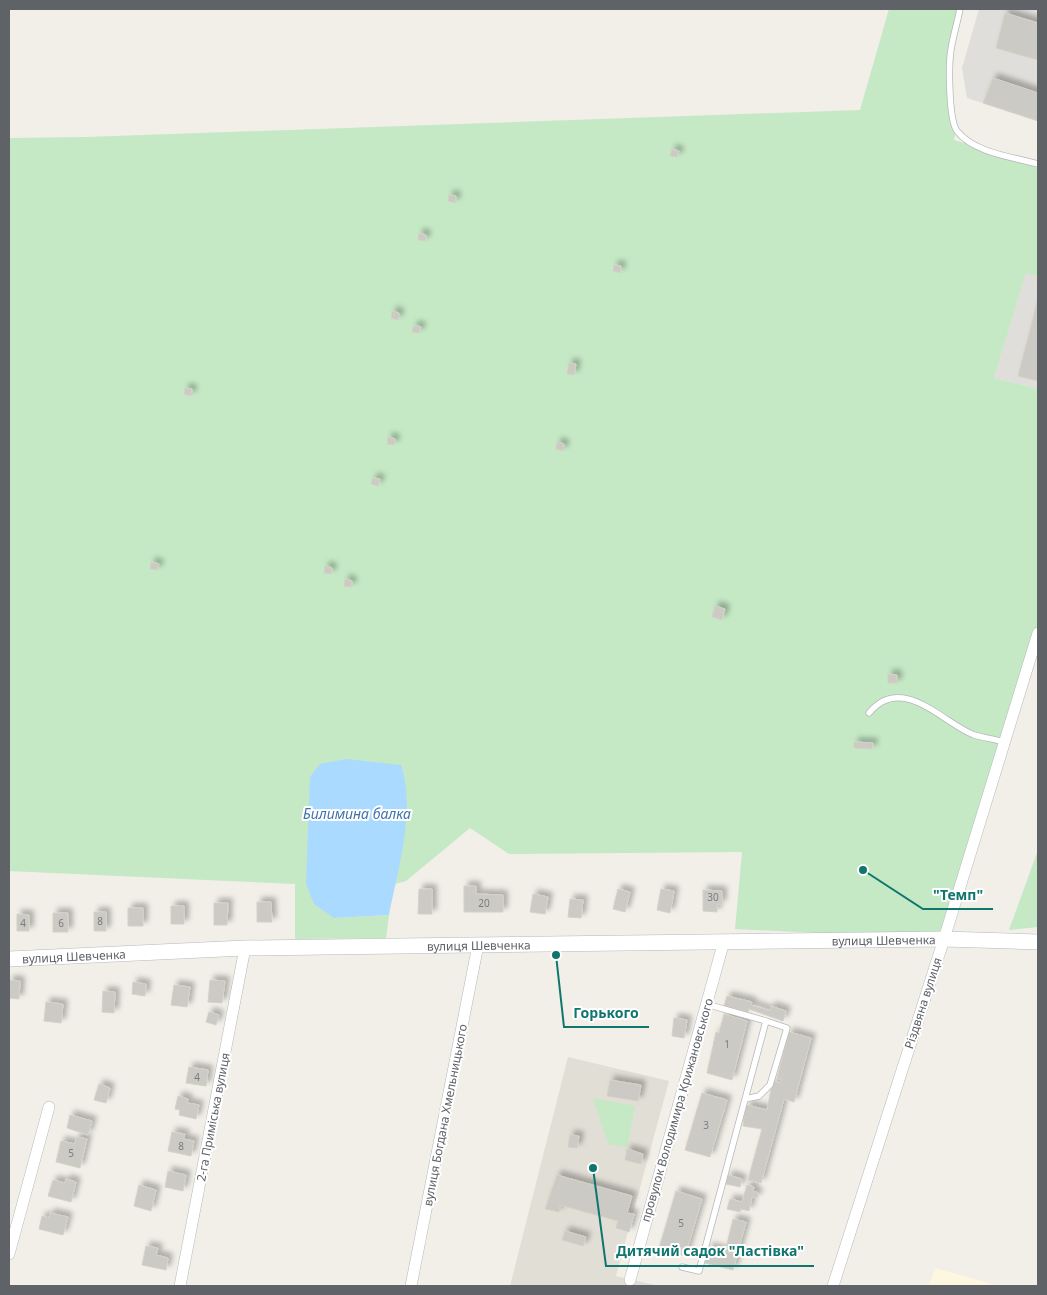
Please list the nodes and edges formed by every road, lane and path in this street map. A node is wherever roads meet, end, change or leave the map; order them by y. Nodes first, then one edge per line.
1 (960, 9) edge
2 (1038, 164) edge
3 (1038, 633) edge
4 (868, 713) dead end
5 (1004, 742) junction
6 (944, 939) junction
7 (724, 941) junction
8 (1038, 942) edge
9 (478, 945) junction
10 (245, 948) junction
11 (9, 959) edge
12 (706, 1004) junction
13 (766, 1021) junction
14 (745, 1099) junction
15 (49, 1107) dead end
16 (9, 1254) edge
17 (682, 1266) dead end
18 (630, 1280) dead end
19 (180, 1286) edge
20 (411, 1286) edge
21 (833, 1286) edge

1 - 2 lane
3 - 5 street, Різдвяна вулиця
4 - 5 lane
5 - 6 street, Різдвяна вулиця
6 - 7 street, вулиця Шевченка
6 - 8 street, вулиця Шевченка
6 - 21 street, Різдвяна вулиця
7 - 9 street, вулиця Шевченка
7 - 12 street, провулок Володимира Крижановського
9 - 10 street, вулиця Шевченка
9 - 20 street, вулиця Богдана Хмельницького
10 - 11 street, вулиця Шевченка
10 - 19 street, 2-га Приміська вулиця
12 - 13 lane
12 - 18 street, провулок Володимира Крижановського
13 - 14 lane
13 - 14 lane
14 - 17 lane
15 - 16 street

